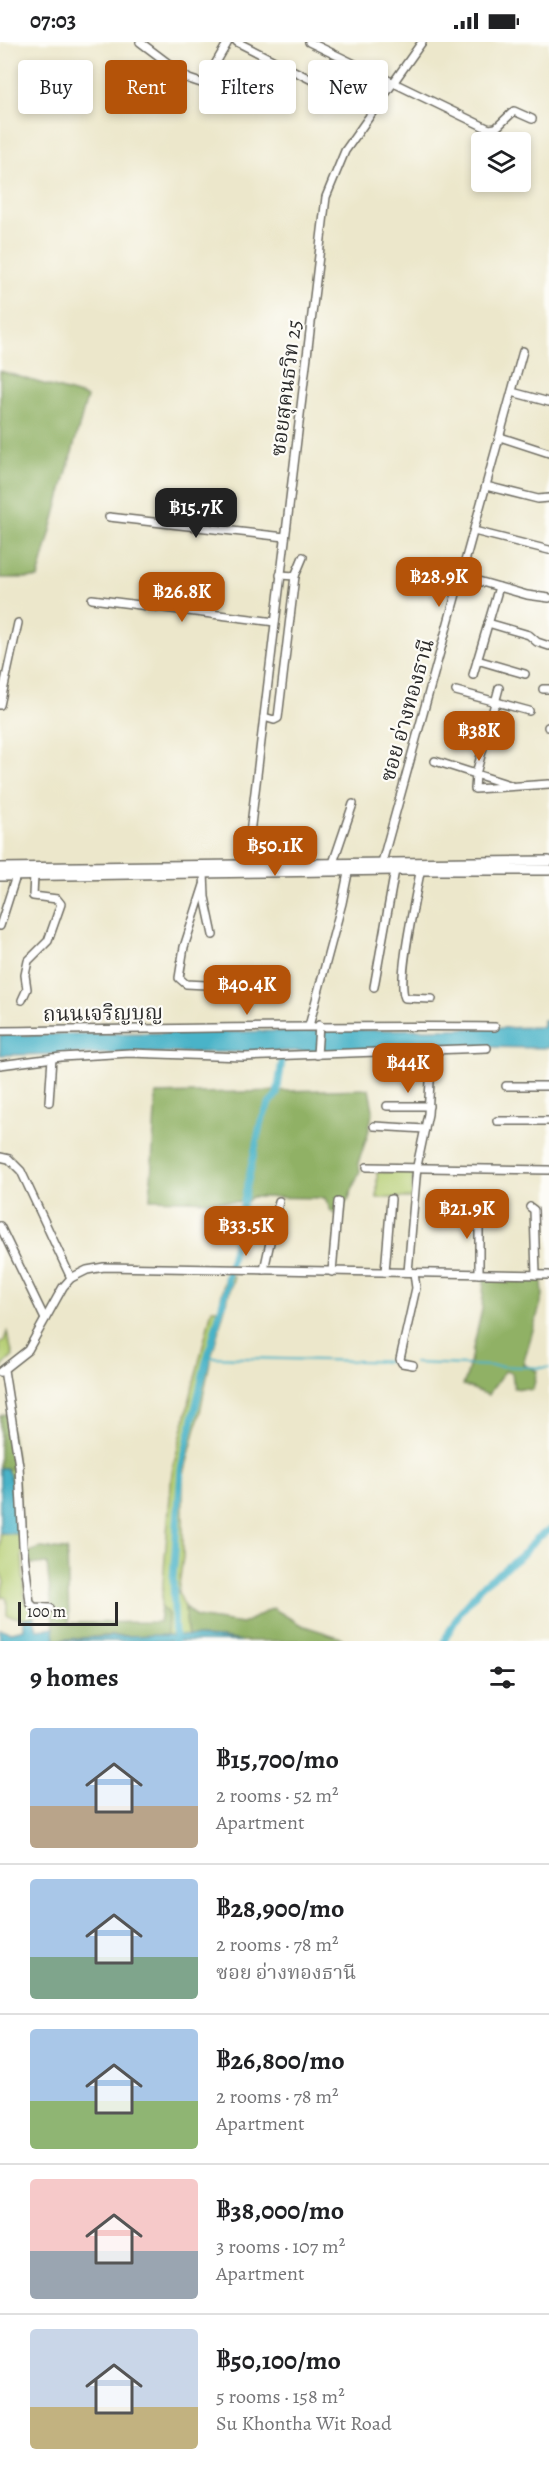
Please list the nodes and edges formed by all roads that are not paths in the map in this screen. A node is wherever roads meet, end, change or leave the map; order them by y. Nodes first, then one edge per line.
1 (140, 42) edge
2 (228, 42) edge
3 (237, 42) edge
4 (309, 42) edge
5 (422, 42) edge
6 (308, 78) edge
7 (395, 82) junction
8 (388, 91) edge
9 (371, 114) edge
10 (532, 119) dead end
11 (523, 351) dead end
12 (512, 392) junction
13 (549, 402) edge
14 (500, 437) junction
15 (549, 453) edge
16 (486, 486) junction
17 (549, 498) edge
18 (109, 517) dead end
19 (474, 531) junction
20 (285, 537) junction
21 (549, 550) edge
22 (303, 557) dead end
23 (280, 575) junction
24 (295, 576) junction
25 (461, 576) junction
26 (499, 587) junction
27 (549, 598) edge
28 (92, 599) dead end
29 (275, 622) junction
30 (18, 623) dead end
31 (488, 623) junction
32 (549, 646) edge
33 (477, 660) junction
34 (525, 674) dead end
35 (474, 675) dead end
36 (499, 688) dead end
37 (456, 691) dead end
38 (496, 702) junction
39 (0, 705) edge
40 (529, 711) dead end
41 (264, 717) junction
42 (435, 761) dead end
43 (476, 774) junction
44 (549, 784) edge
45 (515, 787) junction
46 (353, 804) dead end
47 (549, 861) edge
48 (333, 863) junction
49 (381, 866) junction
50 (421, 866) junction
51 (349, 867) junction
52 (0, 868) edge
53 (246, 868) junction
54 (395, 870) junction
55 (549, 870) edge
56 (204, 873) junction
57 (34, 875) junction
58 (0, 876) edge
59 (16, 876) junction
60 (204, 885) junction
61 (0, 926) edge
62 (213, 935) dead end
63 (206, 985) dead end
64 (374, 987) dead end
65 (432, 999) dead end
66 (22, 1000) dead end
67 (309, 1026) junction
68 (319, 1027) junction
69 (495, 1027) dead end
70 (0, 1031) edge
71 (487, 1048) dead end
72 (432, 1050) junction
73 (317, 1053) junction
74 (52, 1058) junction
75 (0, 1065) edge
76 (506, 1086) dead end
77 (549, 1086) edge
78 (49, 1102) dead end
79 (387, 1106) dead end
80 (429, 1107) junction
81 (549, 1121) edge
82 (496, 1122) dead end
83 (374, 1126) dead end
84 (425, 1129) junction
85 (0, 1157) edge
86 (367, 1167) dead end
87 (417, 1167) junction
88 (549, 1170) edge
89 (391, 1199) dead end
90 (279, 1201) dead end
91 (338, 1202) dead end
92 (479, 1205) dead end
93 (530, 1207) dead end
94 (0, 1226) edge
95 (264, 1270) junction
96 (332, 1272) junction
97 (385, 1272) junction
98 (411, 1273) junction
99 (479, 1274) junction
100 (536, 1275) junction
101 (549, 1275) edge
102 (71, 1278) junction
103 (45, 1319) junction
104 (413, 1365) dead end
105 (2, 1371) edge
106 (50, 1608) dead end

1 - 2 street
3 - 6 street
4 - 7 street
5 - 7 street, ซอยสุคนธวิท 25
7 - 8 street, ซอยสุคนธวิท 25
7 - 10 street
9 - 20 street, ซอยสุคนธวิท 25
11 - 12 street, ซอย อ่างทองธานี
12 - 13 street
12 - 14 street, ซอย อ่างทองธานี
14 - 15 street
14 - 16 street, ซอย อ่างทองธานี
16 - 17 street
16 - 19 street, ซอย อ่างทองธานี
18 - 20 street
19 - 21 street
19 - 25 street, ซอย อ่างทองธานี
20 - 23 street, ซอยสุคนธวิท 25
22 - 24 street
23 - 24 street
23 - 29 street, ซอยสุคนธวิท 25
24 - 41 street
25 - 26 street
25 - 49 street, ซอย อ่างทองธานี
26 - 27 street
26 - 31 street
28 - 29 street
29 - 41 street, ซอยสุคนธวิท 25
30 - 39 street
31 - 32 street
31 - 33 street
33 - 34 street
33 - 35 street
36 - 38 street
37 - 38 street
38 - 40 street
38 - 43 street
41 - 53 street, ซอยสุคนธวิท 25
42 - 43 street
43 - 45 street
43 - 45 street
44 - 45 street
46 - 48 street
47 - 50 main road
48 - 51 main road
48 - 53 main road
49 - 50 main road
49 - 51 main road
49 - 54 main road
50 - 54 main road
50 - 55 main road
50 - 65 street
51 - 53 main road
51 - 67 street
52 - 53 main road
53 - 56 main road
54 - 64 street
56 - 57 main road
56 - 60 street
57 - 59 main road
57 - 66 street
58 - 59 main road
59 - 61 street
60 - 62 street
60 - 63 street
67 - 68 street, ถนนเจริญบุญ
67 - 70 street, ถนนเจริญบุญ
68 - 69 street, ถนนเจริญบุญ
68 - 73 street
71 - 72 street
72 - 73 street
72 - 80 street
73 - 74 street
74 - 75 street
74 - 78 street
76 - 77 street
79 - 80 street
80 - 84 street
81 - 82 street
83 - 84 street
84 - 87 street
85 - 102 street
86 - 87 street
87 - 88 street
87 - 98 street
89 - 97 street
90 - 95 street
91 - 96 street
92 - 99 street
93 - 100 street
94 - 103 street
95 - 96 street
95 - 102 street
96 - 97 street
97 - 98 street
98 - 99 street
98 - 104 street
99 - 100 street
100 - 101 street
102 - 103 street
103 - 105 street
105 - 106 street

